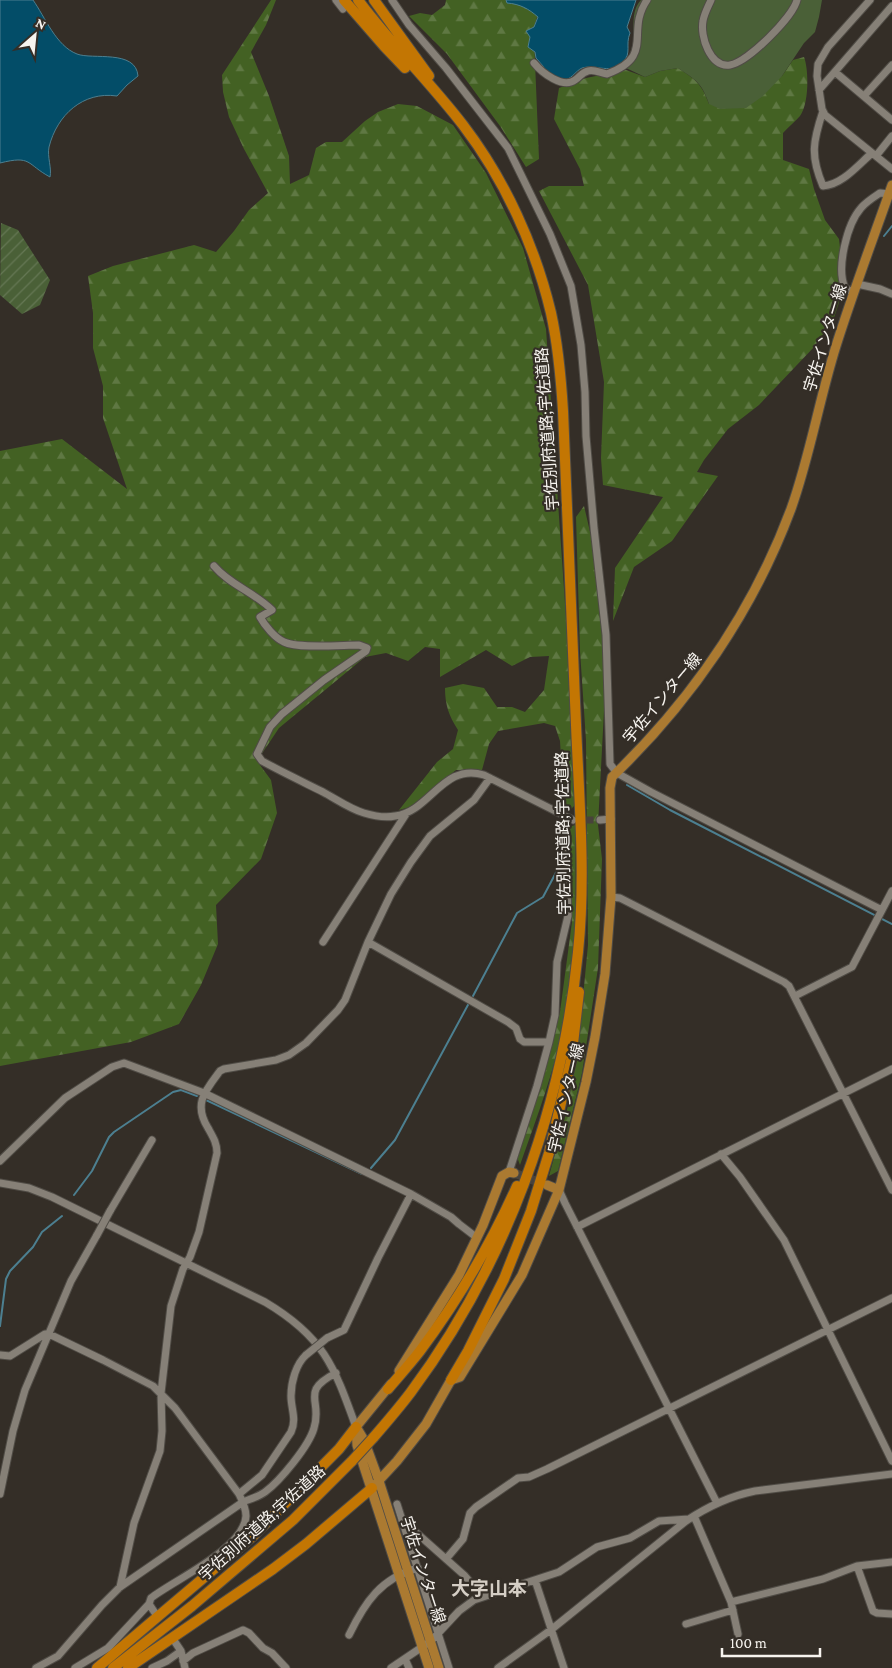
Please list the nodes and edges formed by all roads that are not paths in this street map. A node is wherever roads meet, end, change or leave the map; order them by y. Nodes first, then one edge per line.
1 (336, 0) edge
2 (358, 0) edge
3 (374, 0) edge
4 (392, 0) edge
5 (647, 0) edge
6 (712, 0) edge
7 (798, 0) edge
8 (870, 0) edge
9 (887, 0) edge
10 (892, 4) edge
11 (343, 5) edge
12 (534, 63) dead end
13 (892, 65) edge
14 (835, 72) junction
15 (819, 90) junction
16 (864, 96) junction
17 (822, 112) junction
18 (892, 120) edge
19 (462, 125) junction
20 (892, 136) edge
21 (874, 155) junction
22 (892, 169) edge
23 (890, 190) edge
24 (857, 284) junction
25 (854, 293) junction
26 (892, 294) edge
27 (214, 566) dead end
28 (617, 773) junction
29 (490, 778) junction
30 (406, 814) junction
31 (611, 819) junction
32 (600, 820) tunnel mouth
33 (892, 890) edge
34 (611, 897) junction
35 (581, 904) junction
36 (882, 910) junction
37 (324, 942) dead end
38 (368, 942) junction
39 (795, 996) junction
40 (549, 1042) junction
41 (892, 1068) edge
42 (843, 1092) junction
43 (204, 1093) junction
44 (152, 1140) dead end
45 (721, 1154) junction
46 (0, 1161) edge
47 (531, 1166) junction
48 (511, 1172) joint
49 (0, 1183) edge
50 (547, 1185) tunnel mouth
51 (560, 1190) junction
52 (892, 1190) edge
53 (411, 1194) junction
54 (578, 1227) junction
55 (476, 1237) junction
56 (187, 1263) junction
57 (892, 1298) edge
58 (828, 1330) junction
59 (49, 1334) junction
60 (0, 1355) edge
61 (336, 1374) junction
62 (452, 1380) junction
63 (388, 1389) junction
64 (161, 1393) junction
65 (670, 1408) junction
66 (356, 1427) junction
67 (892, 1461) edge
68 (892, 1474) edge
69 (375, 1485) junction
70 (0, 1494) edge
71 (239, 1494) junction
72 (243, 1502) junction
73 (717, 1503) junction
74 (397, 1504) dead end
75 (692, 1517) junction
76 (402, 1520) junction
77 (446, 1559) junction
78 (892, 1562) edge
79 (857, 1566) junction
80 (418, 1568) junction
81 (404, 1573) junction
82 (535, 1580) junction
83 (120, 1587) junction
84 (482, 1596) junction
85 (730, 1602) junction
86 (149, 1604) junction
87 (733, 1610) junction
88 (155, 1612) dead end
89 (892, 1614) edge
90 (686, 1624) dead end
91 (552, 1629) junction
92 (438, 1632) junction
93 (738, 1634) dead end
94 (349, 1635) dead end
95 (431, 1641) junction
96 (175, 1642) dead end
97 (422, 1646) junction
98 (181, 1651) junction
99 (405, 1660) junction
100 (184, 1664) edge
101 (36, 1668) edge
102 (75, 1668) edge
103 (97, 1668) edge
104 (111, 1668) edge
105 (128, 1668) edge
106 (152, 1668) edge
107 (286, 1668) edge
108 (390, 1668) edge
109 (409, 1668) edge
110 (429, 1668) edge
111 (439, 1668) edge
112 (449, 1668) edge
113 (498, 1668) edge
114 (564, 1668) edge

1 - 11 street
2 - 19 highway, 宇佐別府道路;宇佐道路
3 - 19 highway
4 - 28 street
5 - 12 street
6 - 7 street
8 - 15 street
9 - 10 street
10 - 14 street
11 - 19 highway
13 - 16 street
14 - 15 street
14 - 16 street
15 - 17 street
16 - 18 street
17 - 21 street
17 - 21 street
19 - 35 highway, 宇佐別府道路;宇佐道路
20 - 21 street
21 - 22 street
23 - 24 main road, 宇佐インター線
23 - 25 street
24 - 25 main road, 宇佐インター線
24 - 26 street
25 - 28 main road, 宇佐インター線
27 - 30 street
28 - 31 main road, 宇佐インター線
28 - 36 street
29 - 30 street
29 - 38 street
29 - 40 street
30 - 37 street
31 - 32 street
31 - 34 main road, 宇佐インター線
33 - 36 street
34 - 39 street
34 - 51 main road, 宇佐インター線
35 - 47 highway, 宇佐別府道路;宇佐道路
35 - 62 highway
36 - 39 street
38 - 40 street
38 - 43 street
39 - 42 street
40 - 48 street
41 - 42 street
42 - 45 street
42 - 52 street
43 - 46 street
43 - 53 street
43 - 56 street
44 - 59 street, bridge
45 - 54 street
45 - 58 street
47 - 63 highway
47 - 104 highway, 宇佐別府道路;宇佐道路, bridge
48 - 55 main road
49 - 56 street
50 - 51 main road
51 - 54 street
51 - 62 main road, 宇佐インター線
53 - 55 street
53 - 71 street, bridge
54 - 65 street
55 - 63 main road
56 - 61 street
56 - 64 street
57 - 58 street
58 - 65 street
58 - 67 street
59 - 60 street
59 - 64 street
59 - 70 street
61 - 66 street
61 - 72 street
62 - 69 main road, 宇佐インター線
63 - 66 main road
64 - 71 street
64 - 83 street
65 - 73 street
65 - 77 street
66 - 69 main road, 宇佐インター線
66 - 103 highway
68 - 73 street
69 - 81 main road, 宇佐インター線
69 - 105 highway
71 - 72 street
72 - 83 street
72 - 86 street
73 - 75 street
74 - 76 street
75 - 82 street
75 - 85 street
75 - 91 street
76 - 77 street
76 - 80 street
77 - 84 street
78 - 79 street
79 - 85 street
79 - 89 street
80 - 81 street
80 - 92 street
81 - 94 street
81 - 95 main road, 宇佐インター線
81 - 97 main road, 宇佐インター線
82 - 84 street
82 - 91 street
83 - 101 street
84 - 92 street
85 - 87 street
86 - 88 street
86 - 102 street
87 - 90 street
87 - 93 street
91 - 113 street
91 - 114 street
92 - 95 street
92 - 112 street
95 - 97 street
95 - 111 main road, 宇佐インター線
96 - 98 street
97 - 99 street
97 - 110 main road, 宇佐インター線
98 - 100 street
98 - 106 street
99 - 108 street
99 - 109 street
100 - 107 street

